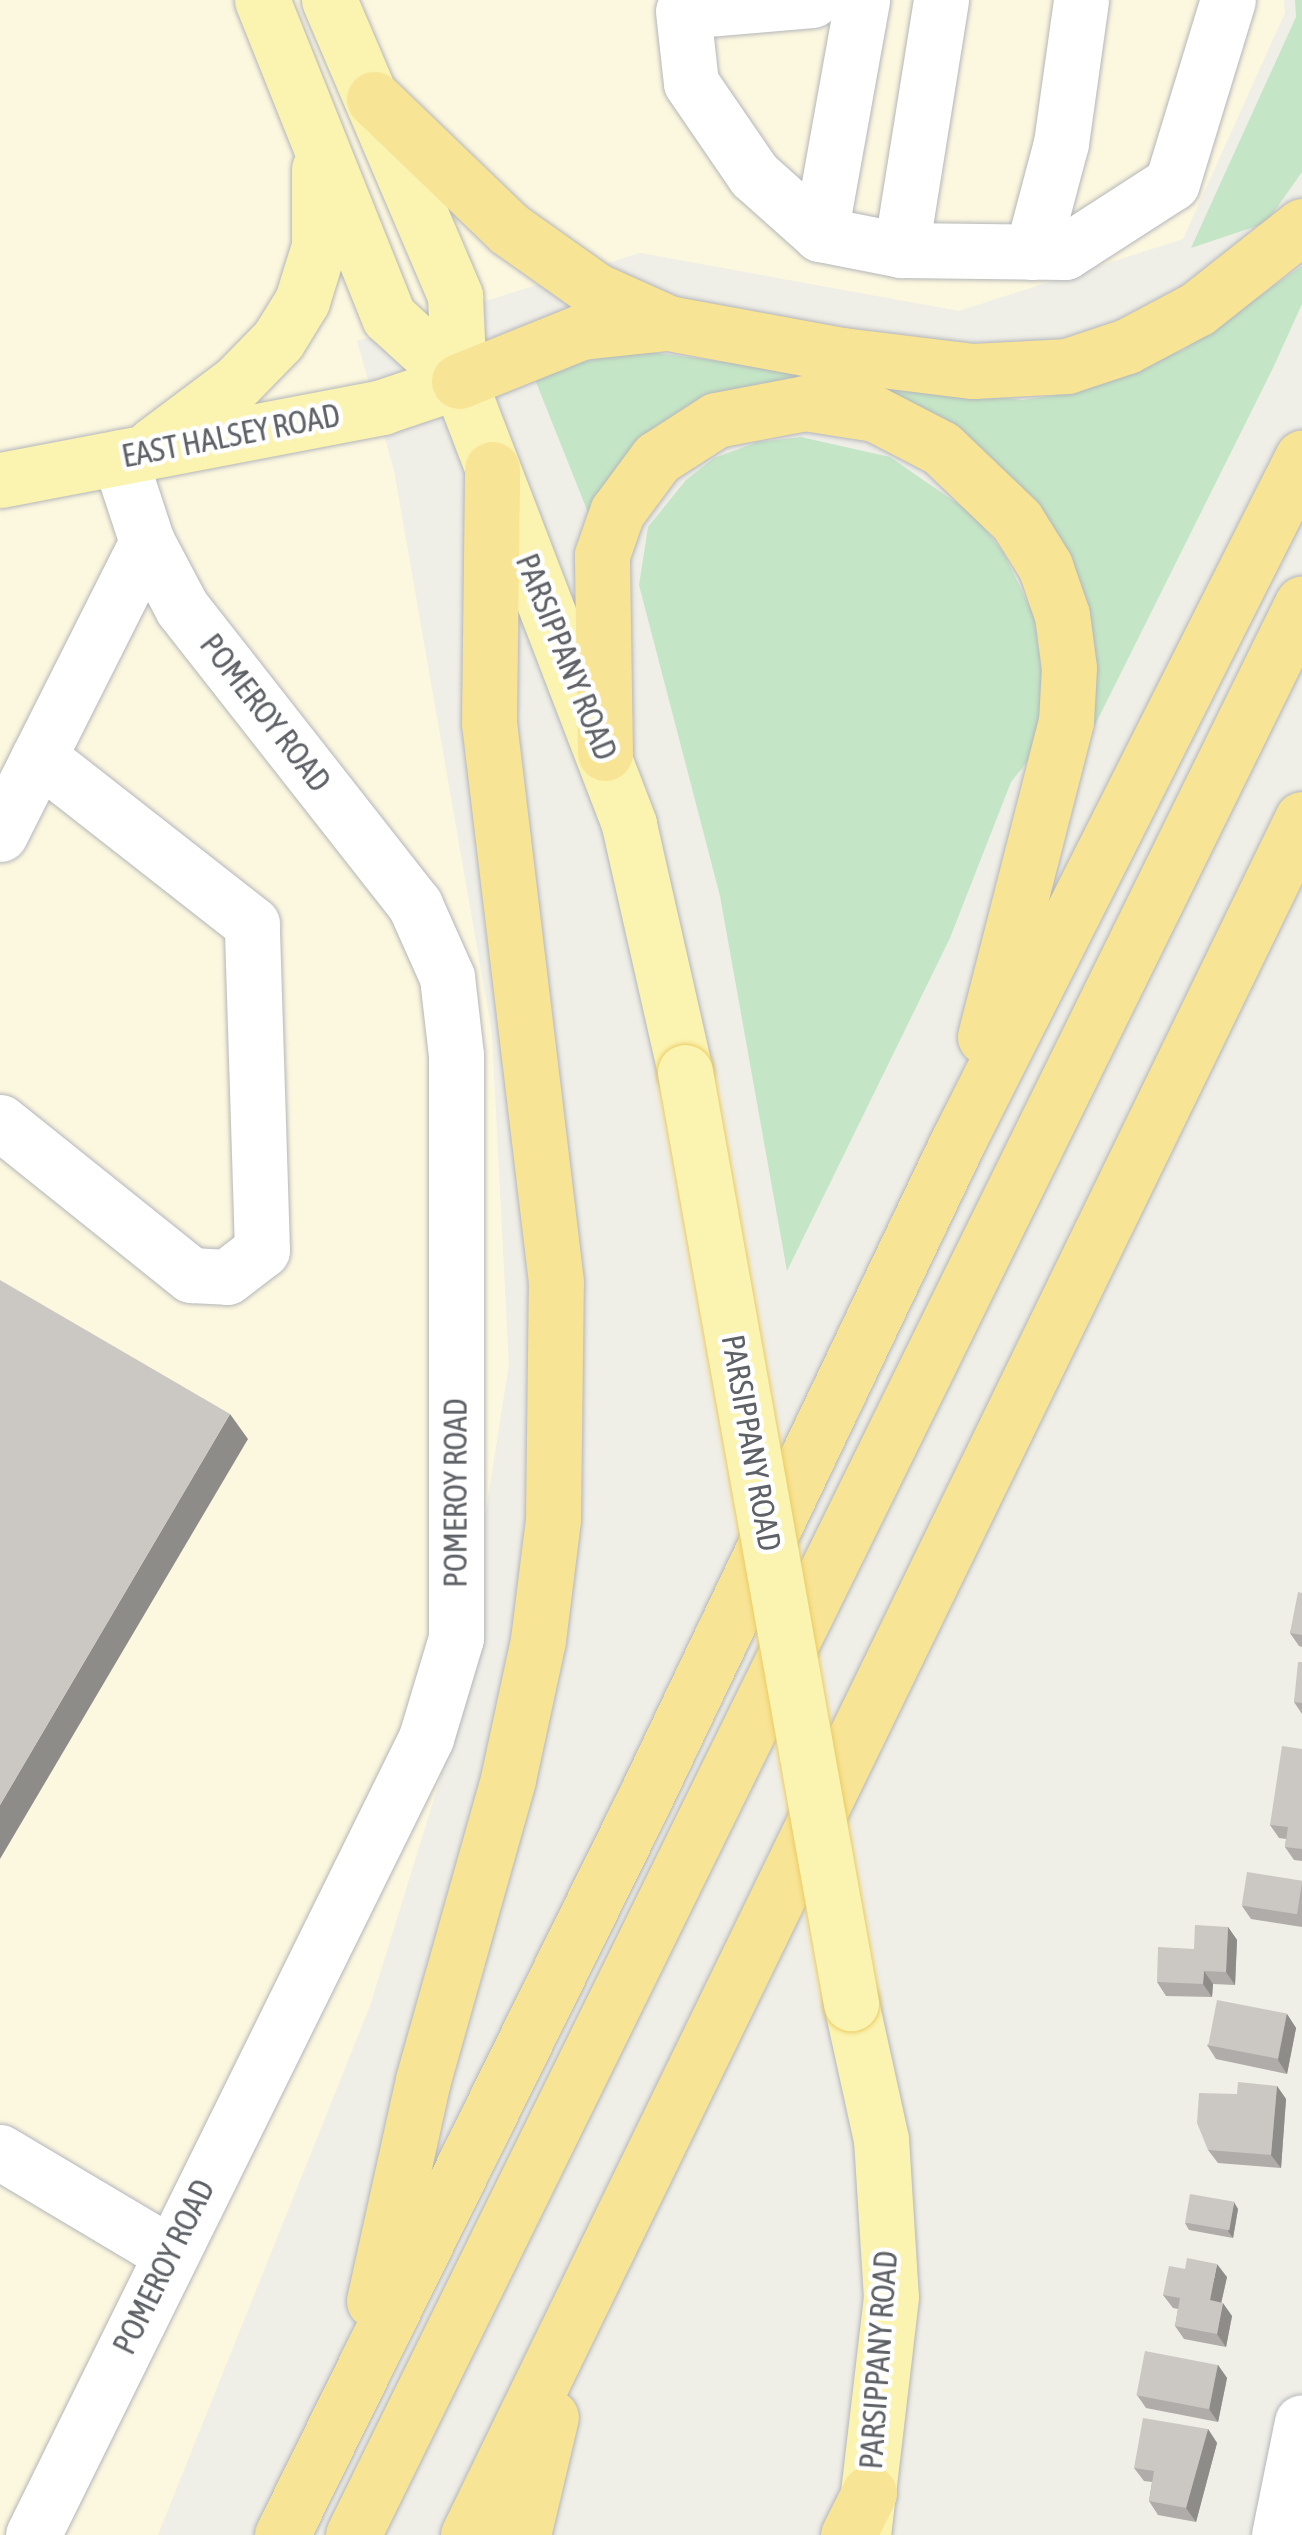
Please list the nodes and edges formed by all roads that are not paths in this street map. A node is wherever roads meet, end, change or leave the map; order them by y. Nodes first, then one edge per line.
1 (262, 0) edge
2 (330, 0) edge
3 (812, 0) edge
4 (862, 0) edge
5 (941, 0) edge
6 (1081, 0) edge
7 (1228, 0) edge
8 (374, 99) junction
9 (317, 136) junction
10 (1302, 226) edge
11 (820, 234) junction
12 (901, 250) junction
13 (1032, 252) junction
14 (668, 323) junction
15 (459, 381) junction
16 (131, 455) junction
17 (1302, 458) edge
18 (492, 469) junction
19 (0, 480) edge
20 (147, 542) junction
21 (1302, 604) edge
22 (605, 752) junction
23 (39, 757) junction
24 (1302, 819) edge
25 (0, 834) edge
26 (0, 1122) edge
27 (958, 1139) junction
28 (0, 2152) edge
29 (170, 2254) junction
30 (574, 2322) junction
31 (355, 2388) junction
32 (1302, 2422) edge
33 (1290, 2516) edge
34 (860, 2521) edge
35 (33, 2535) edge
36 (282, 2535) edge
37 (354, 2535) edge
38 (468, 2535) edge
39 (524, 2535) edge

1 - 9 main road, PARSIPPANY ROAD
2 - 8 main road, PARSIPPANY ROAD
3 - 11 street
4 - 11 street
5 - 12 street
6 - 13 street
7 - 13 street
8 - 14 highway
8 - 15 main road, PARSIPPANY ROAD
9 - 15 main road, PARSIPPANY ROAD
9 - 16 main road
10 - 14 highway
11 - 12 street
12 - 13 street
14 - 15 highway
15 - 16 main road, EAST HALSEY ROAD
15 - 18 main road, PARSIPPANY ROAD
16 - 19 main road, EAST HALSEY ROAD
16 - 20 street, POMEROY ROAD
17 - 27 highway
18 - 22 main road, PARSIPPANY ROAD
18 - 31 highway
20 - 23 street
20 - 29 street, POMEROY ROAD
21 - 37 highway
22 - 27 highway
22 - 34 main road, PARSIPPANY ROAD, bridge
23 - 25 street
23 - 26 street
24 - 30 highway
27 - 31 highway
28 - 29 street
29 - 35 street, POMEROY ROAD
30 - 38 highway
30 - 39 highway
31 - 36 highway
32 - 33 street

